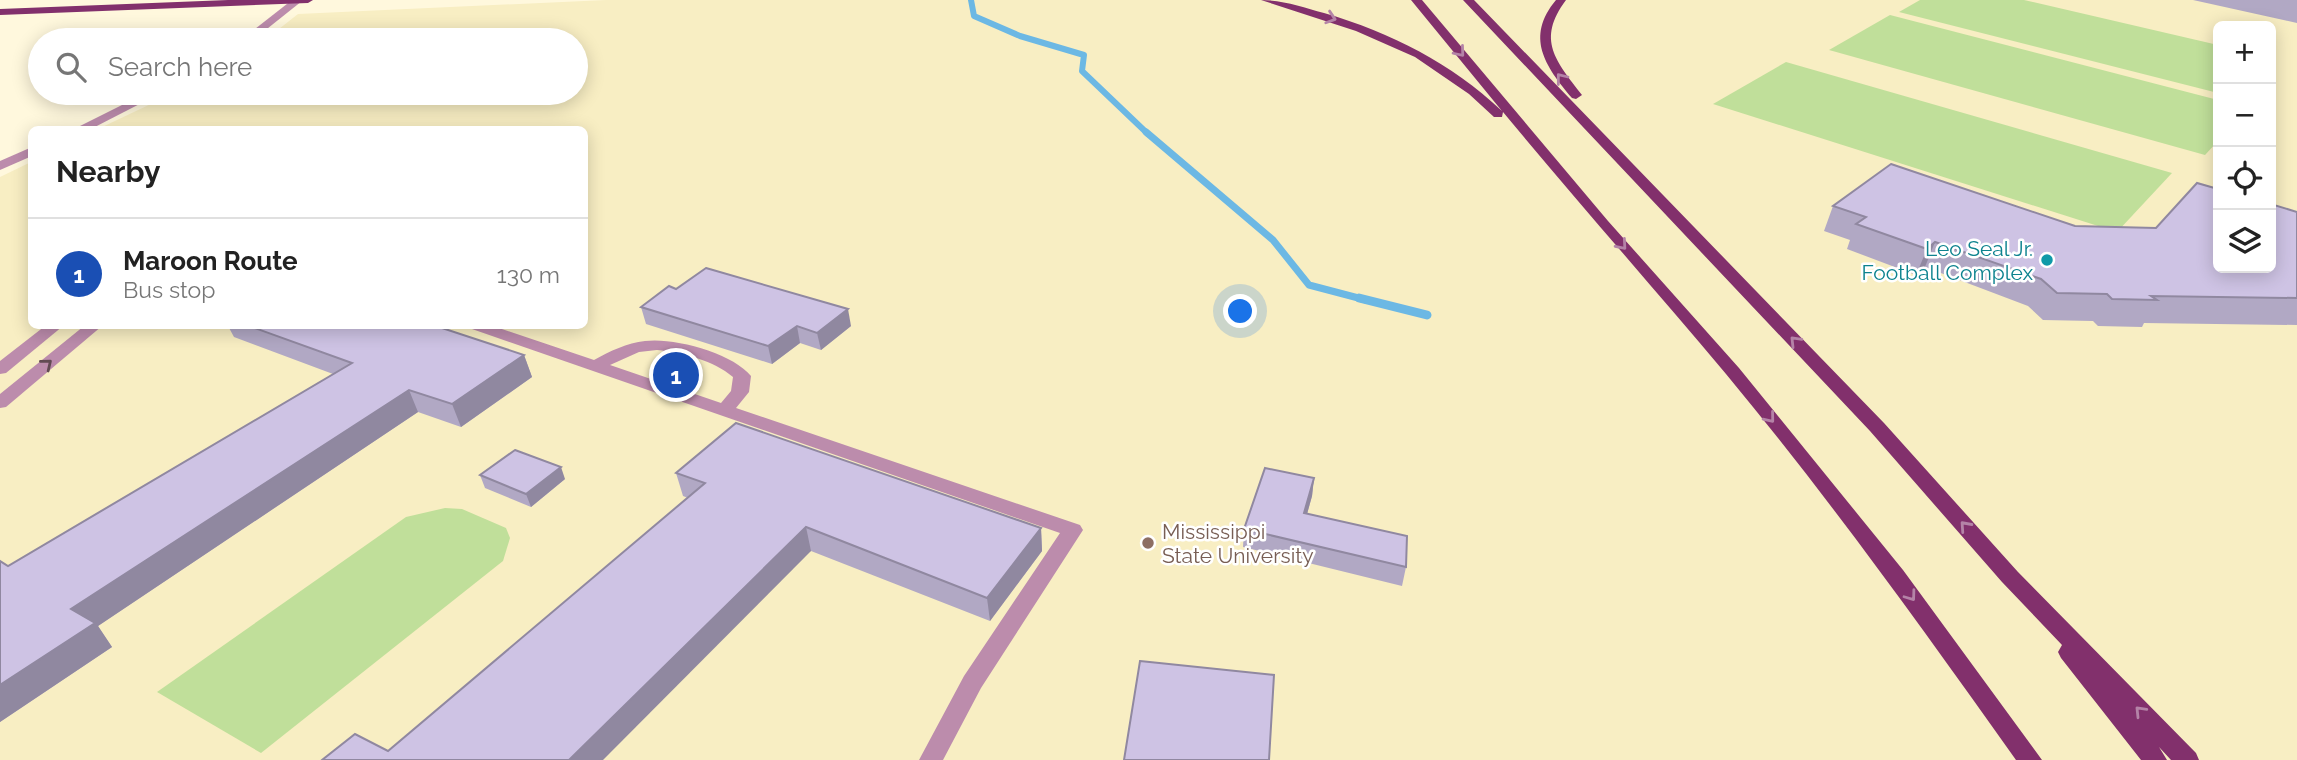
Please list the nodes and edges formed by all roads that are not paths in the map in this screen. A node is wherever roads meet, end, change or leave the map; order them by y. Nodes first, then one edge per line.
1 (307, 0) edge
2 (1266, 0) edge
3 (1416, 0) edge
4 (1468, 0) edge
5 (1562, 0) edge
6 (297, 1) edge
7 (0, 12) edge
8 (262, 28) edge
9 (130, 105) edge
10 (86, 126) edge
11 (28, 153) edge
12 (1615, 153) junction
13 (0, 166) edge
14 (1604, 224) junction
15 (51, 329) edge
16 (90, 329) edge
17 (487, 329) edge
18 (596, 366) junction
19 (0, 369) edge
20 (0, 403) edge
21 (724, 410) junction
22 (2010, 577) junction
23 (931, 760) edge
24 (2030, 760) edge
25 (2155, 760) edge
26 (2187, 760) edge

1 - 6 main road
2 -> 14 main road
3 -> 14 main road
4 - 12 main road
12 -> 5 main road
6 - 7 main road
6 - 8 street
9 - 10 street
11 - 13 street
22 -> 12 main road
14 -> 24 main road
15 - 19 street
20 -> 16 street
17 - 18 street
18 - 21 street
18 - 21 street
21 - 23 street
22 - 25 main road
26 -> 22 main road

